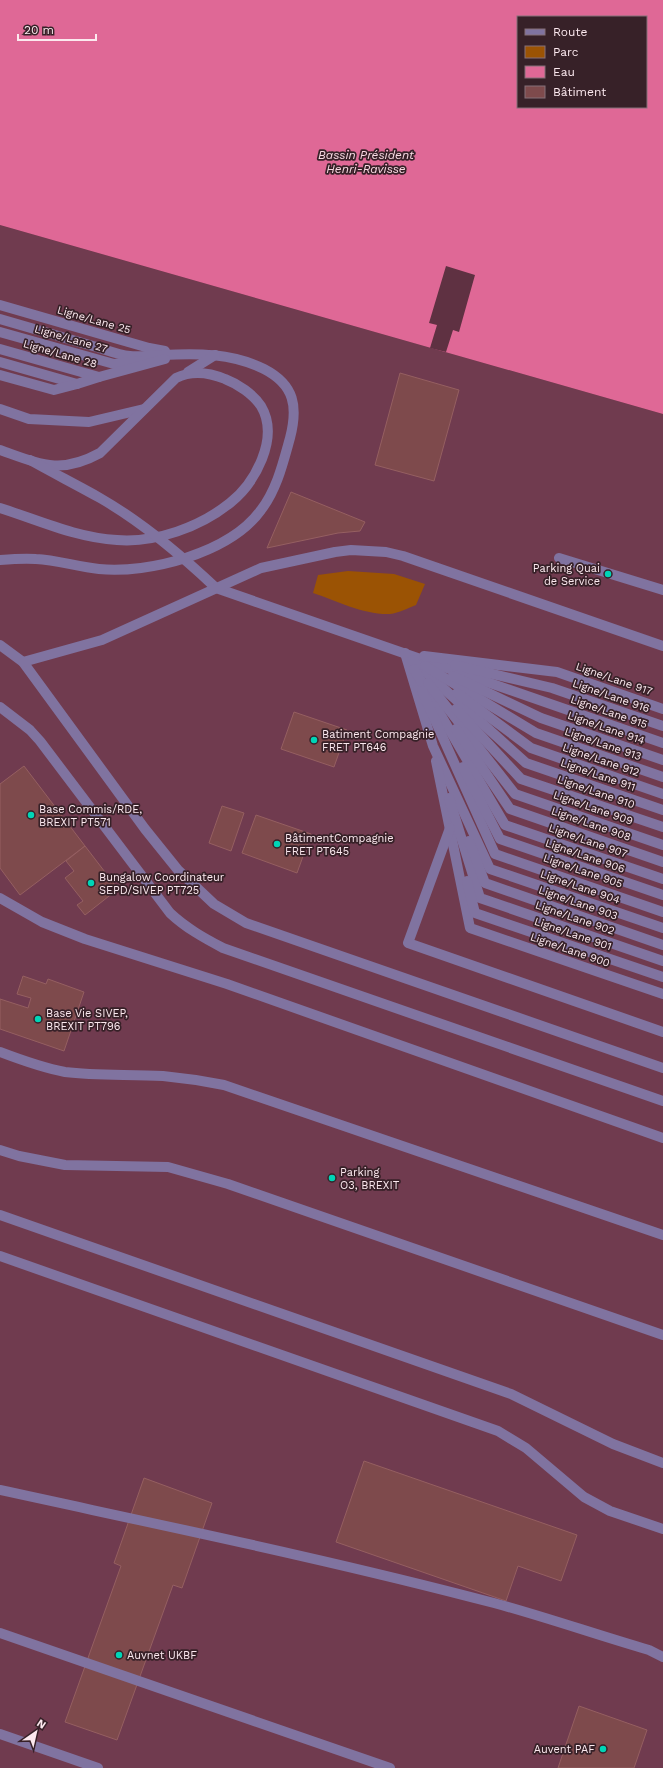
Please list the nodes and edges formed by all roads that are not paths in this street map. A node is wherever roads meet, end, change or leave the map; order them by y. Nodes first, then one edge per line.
1 (0, 305) edge
2 (0, 319) edge
3 (0, 332) edge
4 (0, 349) edge
5 (182, 354) junction
6 (215, 355) junction
7 (0, 362) edge
8 (185, 374) junction
9 (0, 375) edge
10 (99, 377) junction
11 (77, 384) junction
12 (144, 408) junction
13 (0, 409) edge
14 (0, 450) edge
15 (30, 460) junction
16 (0, 508) edge
17 (156, 537) junction
18 (559, 558) dead end
19 (184, 559) junction
20 (0, 560) edge
21 (216, 588) junction
22 (663, 590) edge
23 (0, 645) edge
24 (663, 646) edge
25 (404, 653) junction
26 (23, 662) junction
27 (0, 707) edge
28 (663, 709) edge
29 (663, 726) edge
30 (663, 743) edge
31 (433, 746) junction
32 (663, 760) edge
33 (663, 777) edge
34 (663, 794) edge
35 (663, 810) edge
36 (663, 827) edge
37 (450, 828) junction
38 (663, 845) edge
39 (663, 862) edge
40 (663, 879) edge
41 (663, 895) edge
42 (0, 898) edge
43 (663, 912) edge
44 (663, 928) edge
45 (663, 945) edge
46 (663, 961) edge
47 (663, 978) edge
48 (663, 994) edge
49 (663, 1032) edge
50 (0, 1052) edge
51 (663, 1068) edge
52 (663, 1101) edge
53 (663, 1138) edge
54 (0, 1150) edge
55 (0, 1215) edge
56 (663, 1235) edge
57 (0, 1256) edge
58 (663, 1335) edge
59 (663, 1463) edge
60 (0, 1490) edge
61 (663, 1529) edge
62 (0, 1633) edge
63 (663, 1657) edge
64 (0, 1734) edge
65 (98, 1768) edge
66 (390, 1768) edge

1 - 5 lane, Ligne/Lane 25
2 - 5 lane
3 - 5 lane, Ligne/Lane 27
4 - 10 lane, Ligne/Lane 28
5 - 6 lane
5 - 10 lane, Ligne/Lane 28
6 - 8 lane
6 - 19 lane
7 - 11 lane
8 - 12 lane
8 - 17 lane
9 - 11 lane
10 - 11 lane
12 - 13 lane
12 - 15 lane
14 - 15 lane
15 - 17 lane
16 - 17 lane
17 - 19 lane
18 - 22 lane
19 - 20 lane
19 - 21 lane
21 - 24 lane
21 - 25 lane
21 - 26 lane
23 - 26 lane
25 - 28 lane, Ligne/Lane 917
25 - 29 lane, Ligne/Lane 916
25 - 30 lane, Ligne/Lane 915
25 - 31 lane
25 - 32 lane, Ligne/Lane 914
25 - 33 lane, Ligne/Lane 913
25 - 34 lane, Ligne/Lane 912
25 - 35 lane, Ligne/Lane 911
25 - 36 lane, Ligne/Lane 910
25 - 38 lane, Ligne/Lane 909
25 - 39 lane, Ligne/Lane 908
25 - 40 lane, Ligne/Lane 907
25 - 41 lane, Ligne/Lane 906
25 - 43 lane, Ligne/Lane 905
26 - 51 lane
27 - 52 lane
31 - 37 lane
31 - 44 lane, Ligne/Lane 904
31 - 45 lane, Ligne/Lane 903
31 - 46 lane, Ligne/Lane 902
31 - 47 lane, Ligne/Lane 901
37 - 48 lane, Ligne/Lane 900
37 - 49 lane
42 - 53 lane
50 - 56 lane
54 - 58 lane
55 - 59 lane
57 - 61 lane
60 - 63 lane
62 - 66 lane
64 - 65 lane

